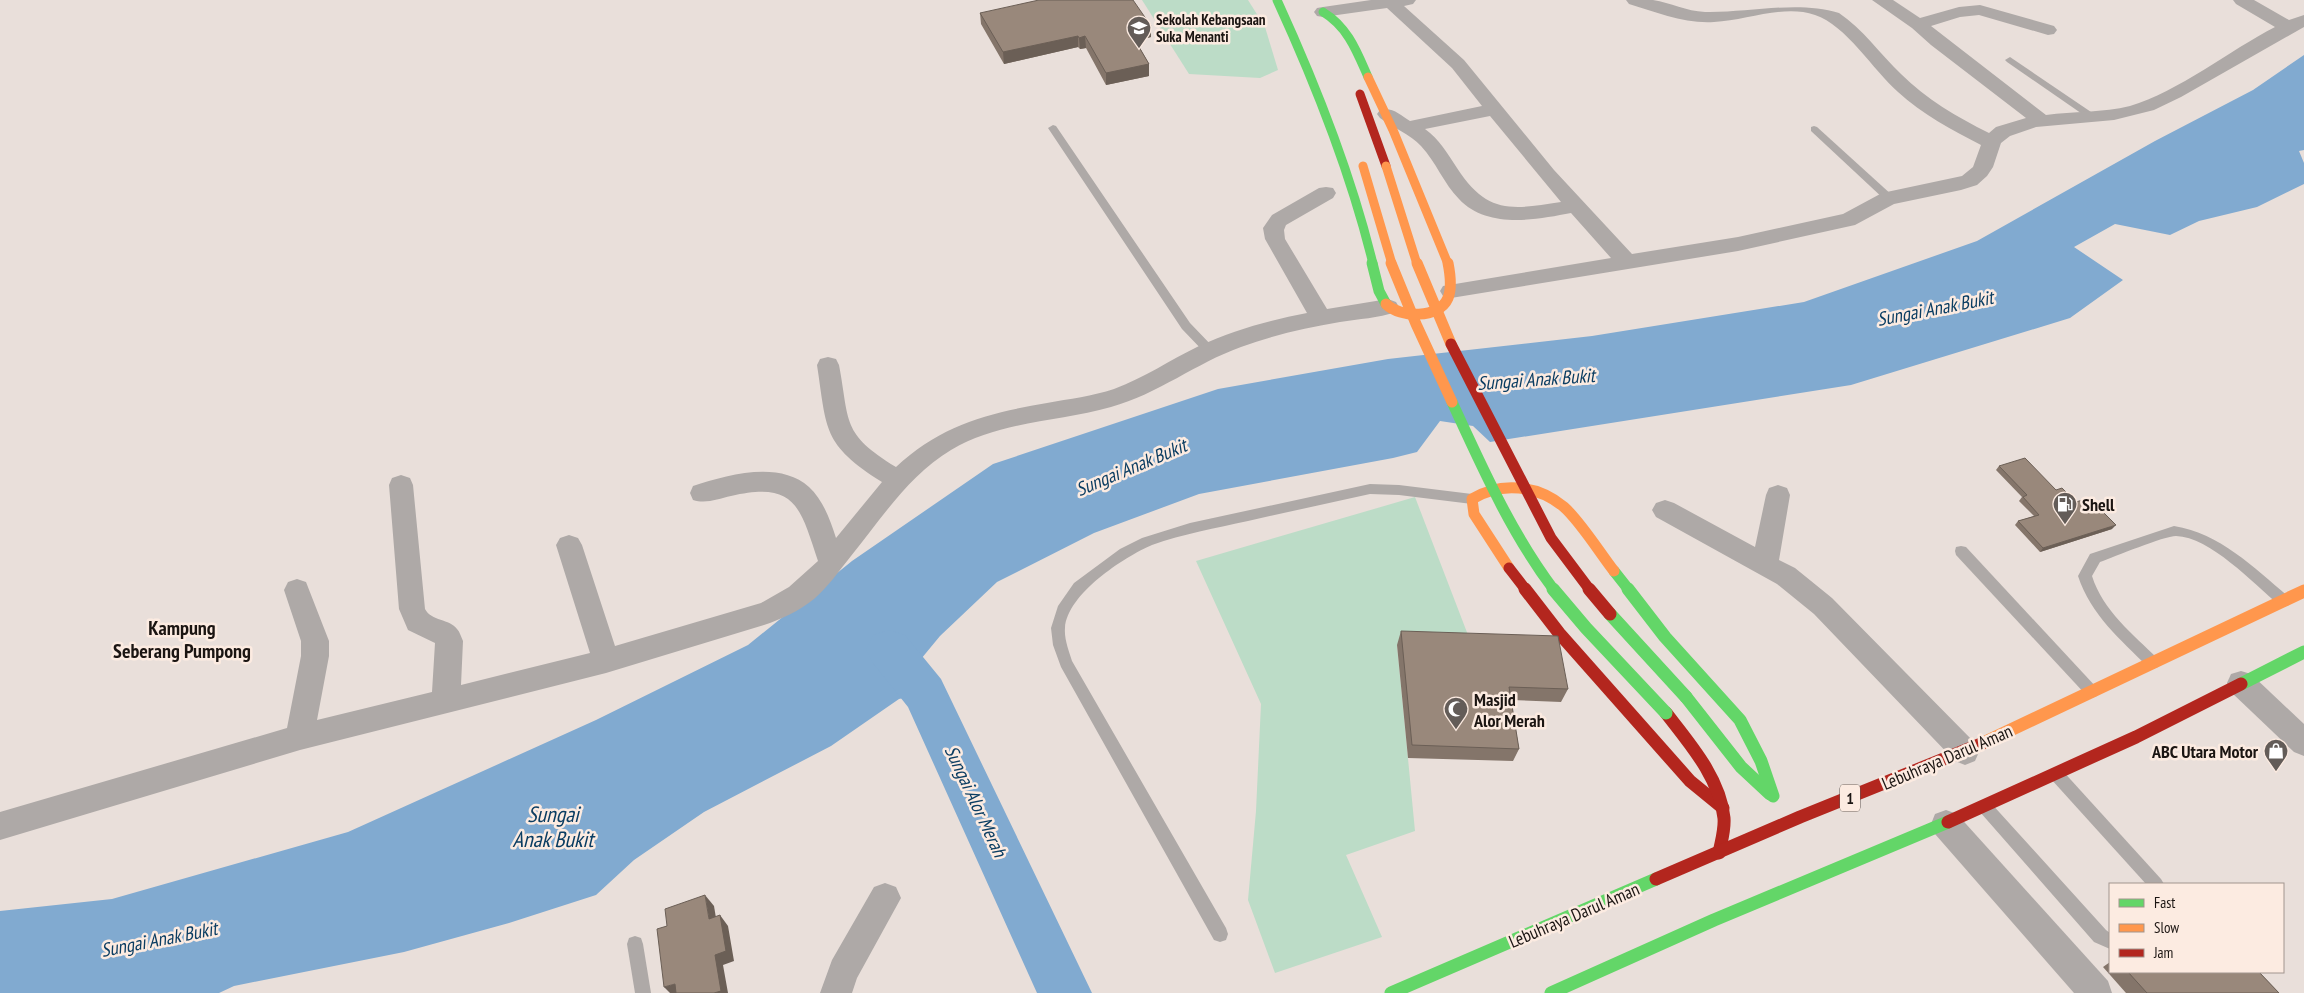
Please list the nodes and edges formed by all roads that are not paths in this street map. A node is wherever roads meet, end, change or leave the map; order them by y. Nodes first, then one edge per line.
1 (1277, 0) edge
2 (1635, 0) edge
3 (1881, 0) edge
4 (2242, 0) edge
5 (1399, 1) edge
6 (1319, 6) edge
7 (1918, 24) junction
8 (2296, 24) edge
9 (2048, 30) dead end
10 (1340, 46) dead end
11 (2010, 60) dead end
12 (1357, 86) dead end
13 (1496, 109) junction
14 (1387, 114) junction
15 (2091, 116) junction
16 (2042, 121) junction
17 (1407, 127) junction
18 (1053, 128) dead end
19 (1814, 129) dead end
20 (1991, 142) junction
21 (1361, 161) dead end
22 (1326, 193) dead end
23 (1889, 198) junction
24 (1575, 206) junction
25 (1628, 263) junction
26 (1451, 291) junction
27 (1388, 306) junction
28 (1321, 317) junction
29 (1210, 350) junction
30 (828, 365) dead end
31 (899, 481) junction
32 (401, 485) dead end
33 (702, 493) dead end
34 (1778, 495) dead end
35 (1472, 499) junction
36 (1665, 510) dead end
37 (569, 545) dead end
38 (1961, 551) dead end
39 (831, 562) junction
40 (1765, 565) junction
41 (297, 590) dead end
42 (2304, 591) edge
43 (2284, 600) junction
44 (2304, 652) edge
45 (606, 660) junction
46 (2153, 663) junction
47 (2240, 683) junction
48 (2092, 692) junction
49 (446, 702) junction
50 (300, 737) junction
51 (2304, 743) edge
52 (1965, 752) junction
53 (2056, 774) junction
54 (1780, 801) junction
55 (1985, 807) junction
56 (1723, 808) junction
57 (1800, 817) junction
58 (1946, 824) junction
59 (0, 826) edge
60 (1719, 853) junction
61 (2155, 883) edge
62 (885, 898) dead end
63 (1220, 934) dead end
64 (2109, 940) edge
65 (635, 944) dead end
66 (643, 993) edge
67 (836, 993) edge
68 (1391, 993) edge
69 (1550, 993) edge
70 (2096, 993) edge

1 - 27 main road
2 - 20 street
3 - 7 street
4 - 8 street
5 - 6 street
5 - 13 street
6 - 10 main road
6 - 14 main road
7 - 9 street
7 - 16 street
8 - 15 street
11 - 15 lane
12 - 54 main road, bridge
13 - 17 street
13 - 24 street
14 - 17 street
14 - 26 main road
15 - 16 street
16 - 20 street
17 - 24 street
18 - 29 lane
19 - 23 lane
20 - 23 street
21 - 56 main road, bridge
22 - 28 street
23 - 25 street
24 - 25 street
25 - 26 street
26 - 27 main road
27 - 28 street
28 - 29 street
29 - 31 street
30 - 31 street
31 - 39 street
32 - 49 street
33 - 39 street
34 - 40 street
35 - 54 main road
35 - 56 main road
35 - 63 lane
36 - 40 street
37 - 45 street
38 - 48 lane
39 - 45 street
40 - 52 street
41 - 50 street
42 - 43 main road, Lebuhraya Darul Aman / 1
43 - 46 main road, Lebuhraya Darul Aman / 1
43 - 46 lane
44 - 47 main road
45 - 49 street
46 - 48 main road, Lebuhraya Darul Aman / 1
47 - 51 street
47 - 53 main road
48 - 52 main road, Lebuhraya Darul Aman / 1
49 - 50 street
50 - 59 street
52 - 57 main road, Lebuhraya Darul Aman / 1
53 - 55 main road
53 - 61 lane
54 - 57 main road
55 - 58 main road
55 - 64 lane
56 - 60 main road
57 - 60 main road, Lebuhraya Darul Aman / 1
58 - 69 main road
58 - 70 street
60 - 68 main road, Lebuhraya Darul Aman / 1
62 - 67 street
65 - 66 lane

